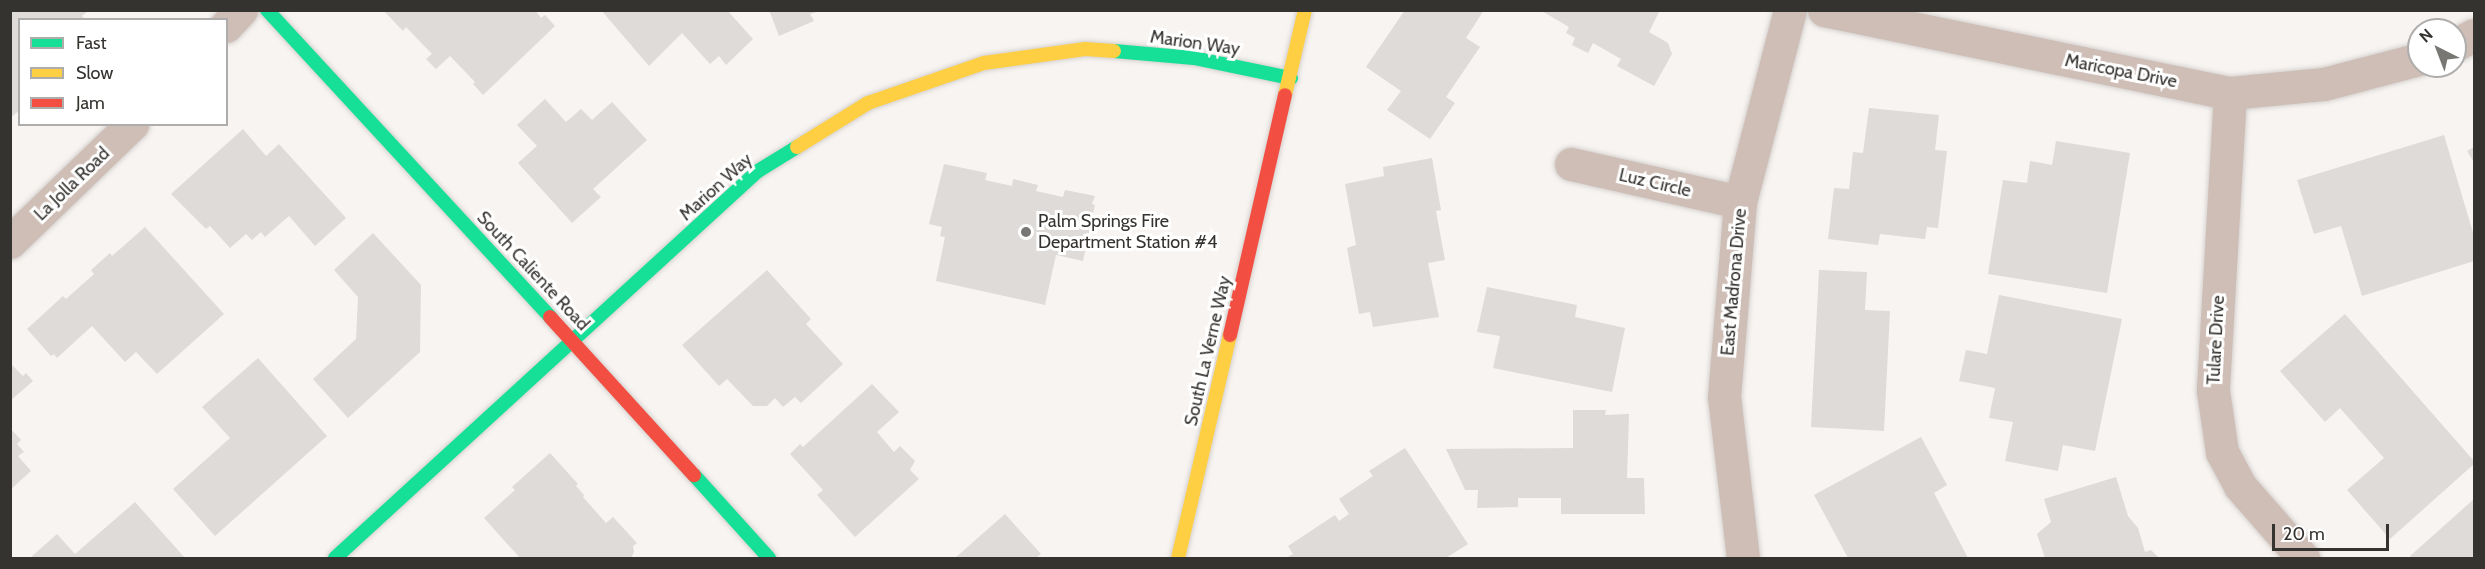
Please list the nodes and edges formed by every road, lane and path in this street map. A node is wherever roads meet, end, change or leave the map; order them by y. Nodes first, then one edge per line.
1 (241, 10) edge
2 (267, 10) edge
3 (1305, 10) edge
4 (1790, 10) edge
5 (1824, 10) edge
6 (228, 24) edge
7 (2407, 62) edge
8 (1291, 78) junction
9 (2230, 93) junction
10 (130, 126) edge
11 (1571, 164) dead end
12 (1740, 202) junction
13 (16, 224) edge
14 (574, 342) junction
15 (335, 558) edge
16 (769, 558) edge
17 (1178, 558) edge
18 (1743, 558) edge
19 (2303, 558) edge

1 - 6 street
2 - 14 street, South Caliente Road
3 - 8 street, South La Verne Way
4 - 12 street, East Madrona Drive
5 - 9 street, Maricopa Drive
7 - 9 street, Maricopa Drive
8 - 14 street, Marion Way
8 - 17 street, South La Verne Way
9 - 19 street, Tulare Drive
10 - 13 street, La Jolla Road
11 - 12 street, Luz Circle
12 - 18 street, East Madrona Drive
14 - 15 street, Marion Way
14 - 16 street, South Caliente Road

